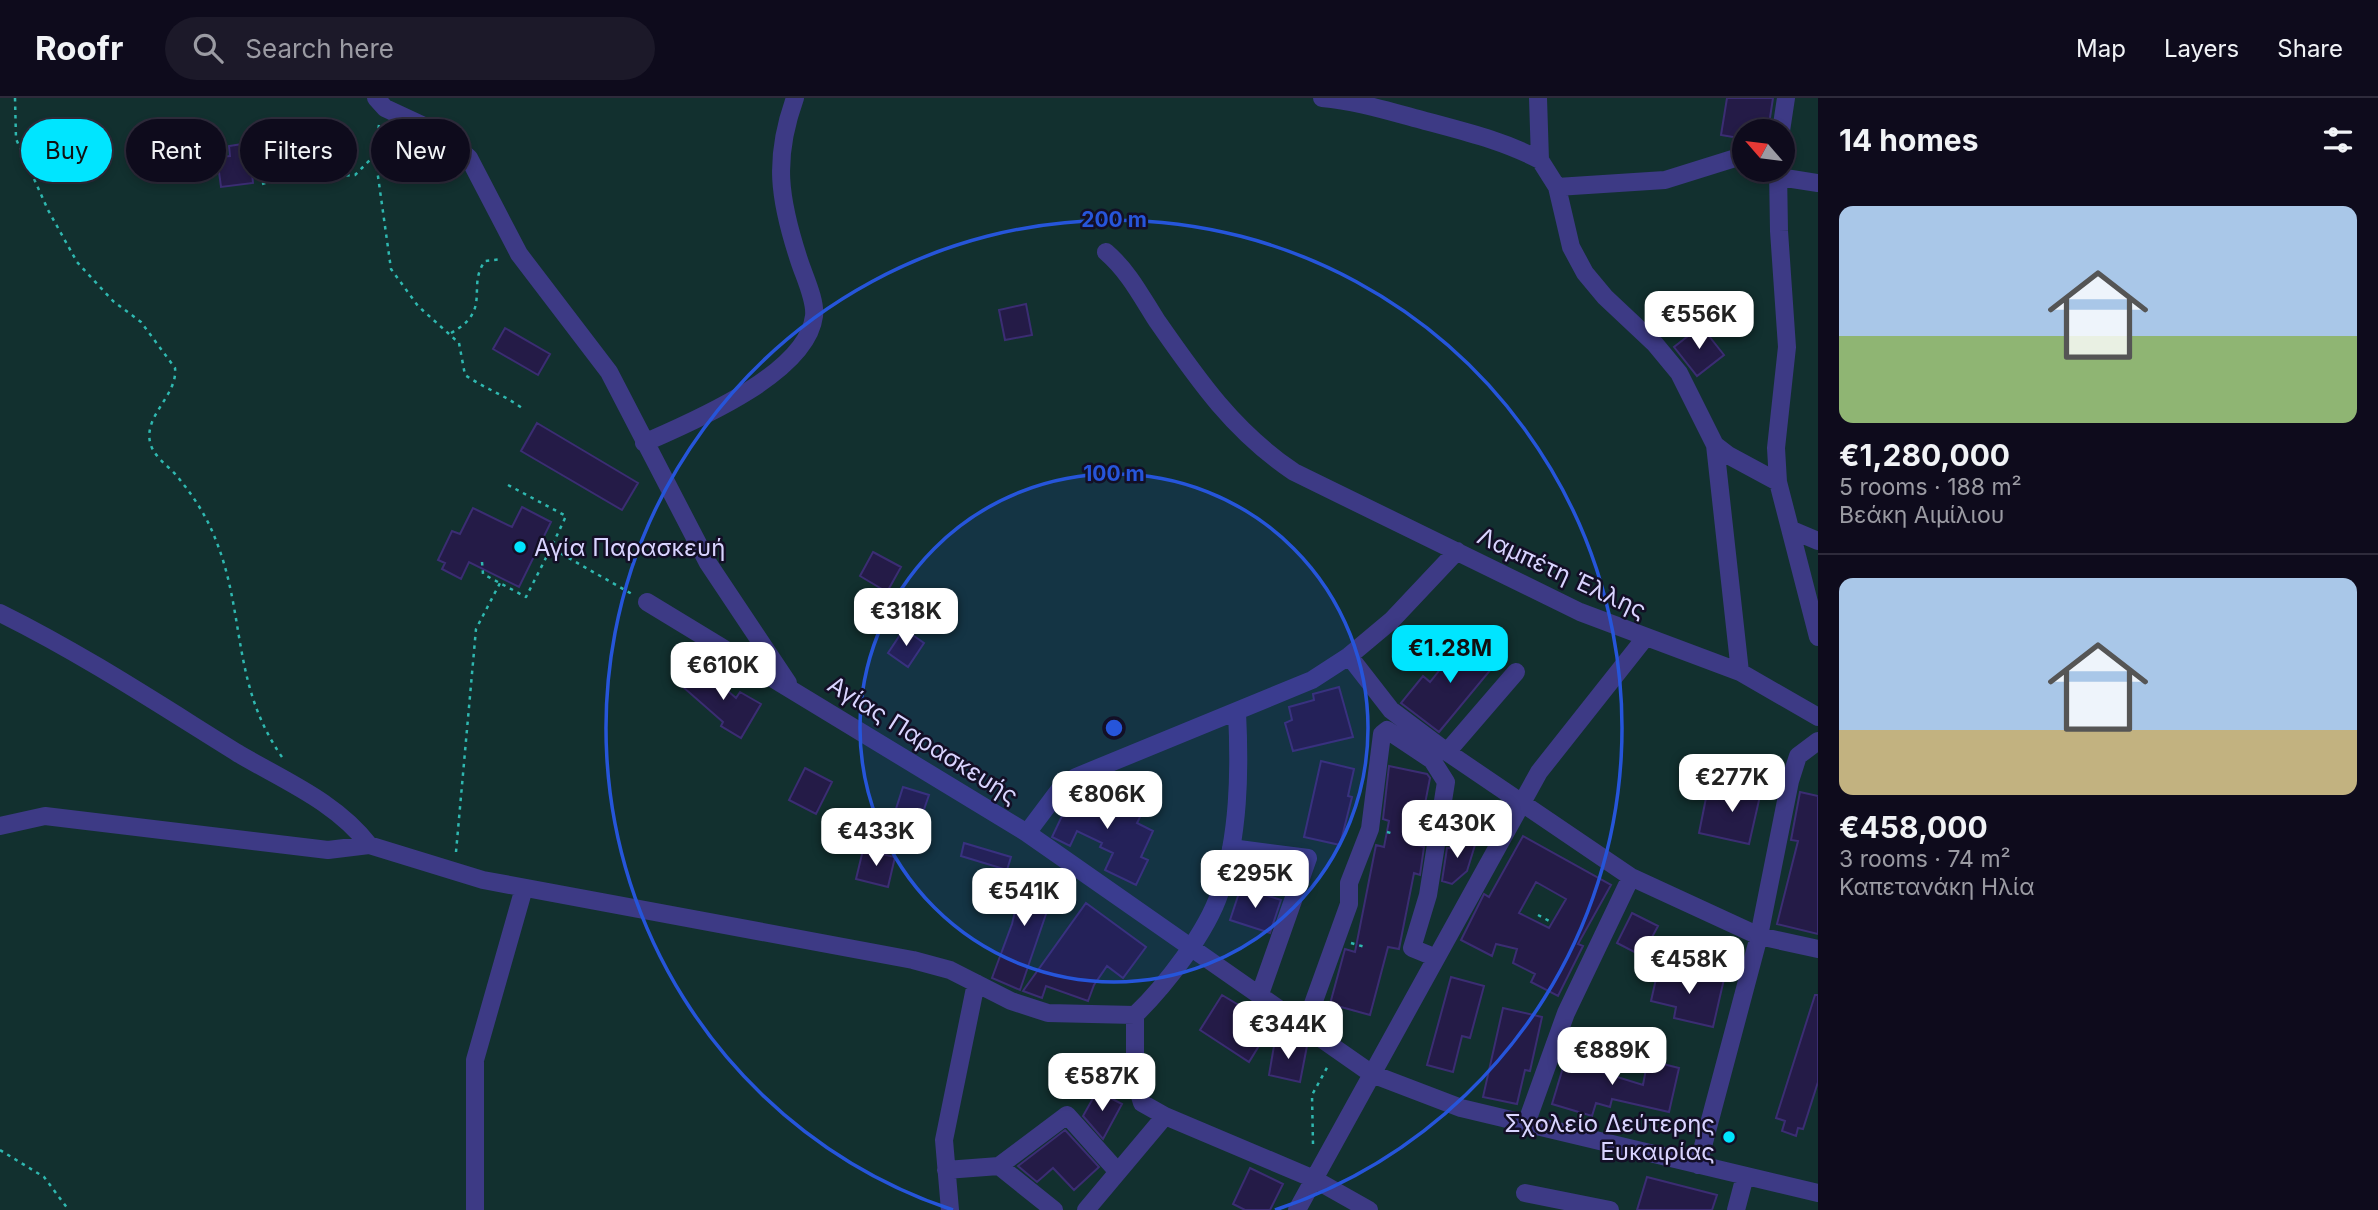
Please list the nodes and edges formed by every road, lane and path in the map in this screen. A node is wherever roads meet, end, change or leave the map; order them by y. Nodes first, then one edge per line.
1 (15, 98) edge
2 (795, 98) edge
3 (1322, 98) edge
4 (1538, 98) edge
5 (1786, 98) edge
6 (381, 103) edge
7 (1783, 119) edge
8 (371, 159) edge
9 (1732, 159) edge
10 (1539, 160) junction
11 (1796, 178) edge
12 (379, 182) edge
13 (1778, 182) edge
14 (1818, 183) edge
15 (262, 184) dead end
16 (1557, 187) junction
17 (1106, 253) dead end
18 (519, 254) junction
19 (451, 333) junction
20 (522, 408) dead end
21 (644, 443) junction
22 (1715, 445) junction
23 (1778, 482) junction
24 (508, 485) dead end
25 (1792, 530) junction
26 (1818, 541) edge
27 (551, 548) junction
28 (1457, 551) junction
29 (482, 562) dead end
30 (500, 583) junction
31 (647, 602) joint
32 (0, 613) edge
33 (1818, 637) edge
34 (1645, 638) junction
35 (1349, 656) junction
36 (1516, 672) dead end
37 (1740, 672) junction
38 (789, 686) junction
39 (1237, 712) junction
40 (1818, 717) edge
41 (1818, 741) edge
42 (1447, 752) junction
43 (286, 763) dead end
44 (1521, 802) junction
45 (0, 826) edge
46 (1027, 833) junction
47 (369, 845) junction
48 (1231, 848) junction
49 (455, 873) junction
50 (1632, 877) junction
51 (524, 888) junction
52 (1538, 915) dead end
53 (1553, 923) dead end
54 (1759, 936) junction
55 (1190, 946) junction
56 (1818, 949) edge
57 (1434, 957) junction
58 (976, 984) junction
59 (1260, 994) junction
60 (1135, 1015) junction
61 (1304, 1026) junction
62 (1337, 1049) junction
63 (1372, 1074) junction
64 (1165, 1116) junction
65 (1525, 1124) junction
66 (0, 1150) edge
67 (1313, 1151) dead end
68 (999, 1166) junction
69 (1698, 1166) junction
70 (946, 1170) junction
71 (1118, 1172) junction
72 (1745, 1176) junction
73 (1314, 1179) junction
74 (1525, 1193) dead end
75 (1818, 1193) edge
76 (68, 1209) edge
77 (475, 1210) edge
78 (950, 1210) edge
79 (1054, 1210) edge
80 (1086, 1210) edge
81 (1297, 1210) edge
82 (1369, 1210) edge
83 (1610, 1210) edge
84 (1736, 1210) edge

1 - 43 path
2 - 21 street
3 - 10 street
4 - 10 street
5 - 7 street
6 - 18 street
8 - 15 path
9 - 16 street
10 - 16 street
11 - 14 street
12 - 19 path
13 - 23 street
16 - 22 street
17 - 28 street
18 - 19 path
18 - 21 street
19 - 20 path
21 - 38 street
22 - 23 street
22 - 37 street
23 - 25 street
24 - 27 path
25 - 26 street
25 - 33 street
27 - 30 path
27 - 31 path
28 - 34 street, Λαμπέτη Έλλης
28 - 35 street, Λαμπέτη Έλλης
29 - 30 path
30 - 49 path
31 - 38 street, Αγίας Παρασκευής
32 - 47 street
34 - 37 street, Λαμπέτη Έλλης
34 - 44 street
35 - 39 street, Λαμπέτη Έλλης
35 - 42 street
36 - 42 street
37 - 40 street, Λαμπέτη Έλλης
38 - 46 street, Αγίας Παρασκευής
39 - 46 street, Λαμπέτη Έλλης
39 - 48 street
41 - 54 street
42 - 44 street
44 - 50 street
44 - 57 street
45 - 47 street
46 - 55 street, Αγίας Παρασκευής
47 - 49 street
48 - 55 street
48 - 59 street
49 - 51 street
50 - 54 street
50 - 65 street
51 - 58 street
51 - 77 street
52 - 53 path
54 - 56 street
54 - 69 street
55 - 59 street, Αγίας Παρασκευής
55 - 60 street
57 - 61 street
57 - 63 street
58 - 60 street
58 - 70 street
59 - 61 street, Αγίας Παρασκευής
60 - 64 street
61 - 62 street, Αγίας Παρασκευής
62 - 63 street, Αγίας Παρασκευής
62 - 67 path
63 - 65 street, Αγίας Παρασκευής
63 - 73 street
64 - 71 street
64 - 73 street
65 - 69 street, Αγίας Παρασκευής
66 - 76 path
68 - 70 street
68 - 71 street
68 - 79 street
69 - 72 street, Αγίας Παρασκευής
70 - 78 street
71 - 80 street
72 - 75 street, Αγίας Παρασκευής
72 - 84 street
73 - 81 street
73 - 82 street
74 - 83 street

